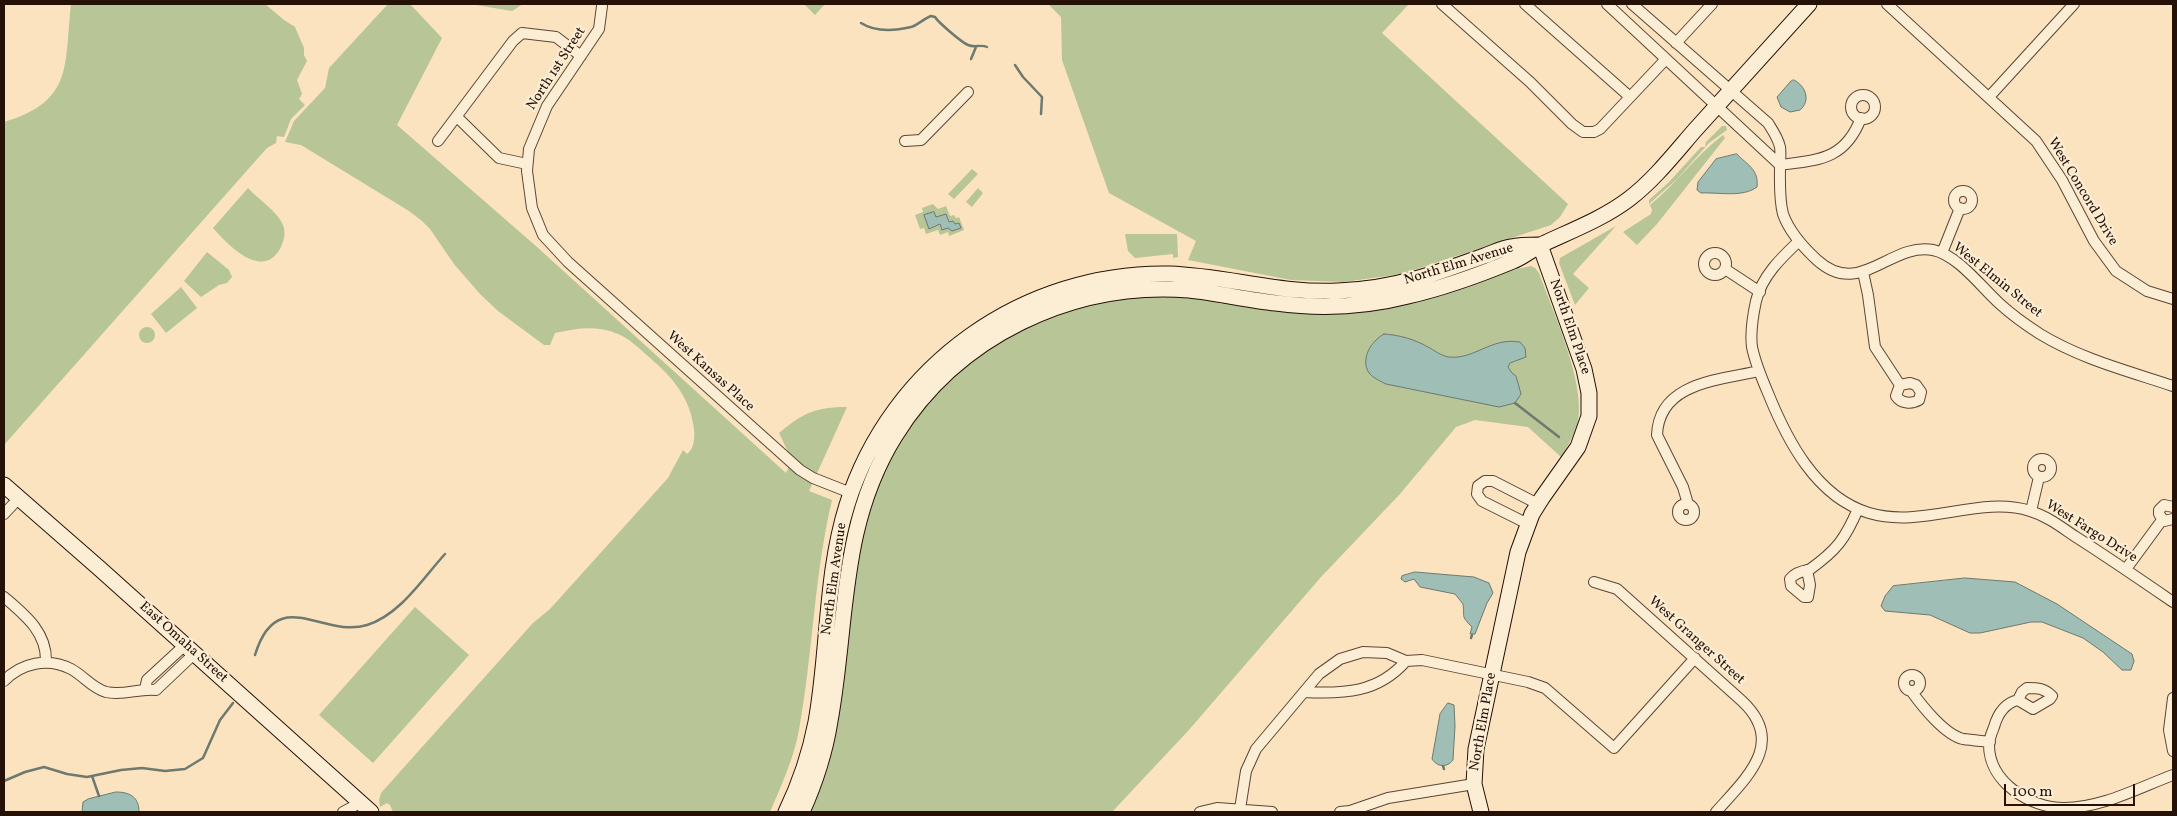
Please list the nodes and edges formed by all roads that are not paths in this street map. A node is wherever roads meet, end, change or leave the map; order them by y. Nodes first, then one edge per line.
1 (1442, 4) edge
2 (1526, 4) edge
3 (1607, 4) edge
4 (1632, 4) edge
5 (1712, 4) edge
6 (1809, 4) edge
7 (1887, 4) edge
8 (2074, 4) edge
9 (602, 6) dead end
10 (1676, 43) junction
11 (581, 56) junction
12 (1666, 59) junction
13 (1731, 90) junction
14 (968, 92) dead end
15 (1630, 96) junction
16 (1989, 97) junction
17 (1717, 106) junction
18 (457, 117) junction
19 (1861, 118) dead end
20 (438, 141) dead end
21 (906, 141) dead end
22 (528, 164) junction
23 (1780, 165) junction
24 (1960, 208) dead end
25 (1799, 241) junction
26 (1540, 245) junction
27 (1942, 253) junction
28 (561, 256) joint
29 (1724, 269) dead end
30 (1863, 272) junction
31 (1760, 292) junction
32 (2173, 299) edge
33 (1759, 371) junction
34 (1900, 385) dead end
35 (2173, 386) edge
36 (2039, 477) dead end
37 (4, 485) edge
38 (858, 495) junction
39 (19, 498) junction
40 (1538, 504) junction
41 (1688, 504) dead end
42 (2173, 507) edge
43 (1858, 509) junction
44 (2031, 511) junction
45 (4, 514) edge
46 (2173, 519) edge
47 (2162, 520) junction
48 (1528, 524) junction
49 (1807, 570) dead end
50 (2126, 570) junction
51 (1594, 582) dead end
52 (4, 596) edge
53 (2173, 602) edge
54 (190, 649) junction
55 (1695, 658) junction
56 (1406, 661) junction
57 (46, 662) junction
58 (157, 671) junction
59 (1492, 675) junction
60 (166, 680) junction
61 (4, 681) edge
62 (145, 689) junction
63 (1304, 692) junction
64 (1912, 692) dead end
65 (2173, 698) edge
66 (2018, 700) dead end
67 (1990, 742) junction
68 (2173, 751) edge
69 (2173, 775) edge
70 (1474, 784) junction
71 (362, 809) edge
72 (1240, 809) junction
73 (1363, 809) edge
74 (2049, 809) edge
75 (2082, 809) edge
76 (343, 812) edge
77 (786, 812) edge
78 (802, 812) edge
79 (1200, 812) edge
80 (1272, 812) edge
81 (1340, 812) edge
82 (1481, 812) edge
83 (1716, 812) edge

1 - 15 street
2 - 15 street
3 - 12 street
4 - 10 street, West Elmin Street
5 - 10 street
6 - 13 main road
7 - 16 street, West Concord Drive
8 - 16 street
9 - 11 street, North 1st Street
10 - 13 street, West Elmin Street
11 - 18 street
11 - 22 street, North 1st Street
12 - 15 street
12 - 17 street
13 - 17 main road
13 - 23 street, West Elmin Street
14 - 21 street
16 - 32 street, West Concord Drive
17 - 23 street
17 - 26 main road
18 - 20 street
18 - 22 street
19 - 23 street
22 - 28 street, North 1st Street
23 - 25 street, West Elmin Street
24 - 27 street
25 - 30 street, West Elmin Street
25 - 31 street, West Fargo Drive
26 - 38 main road, North Elm Avenue
26 - 40 main road, North Elm Place
27 - 30 street, West Elmin Street
27 - 35 street, West Elmin Street
28 - 38 street, West Kansas Place
29 - 31 street
30 - 34 street
31 - 33 street, West Fargo Drive
33 - 41 street
33 - 43 street, West Fargo Drive
36 - 44 street
37 - 39 main road, East Omaha Street
38 - 77 main road, North Elm Avenue
38 - 78 main road, North Elm Avenue
39 - 45 street
39 - 54 main road, East Omaha Street
40 - 48 main road, North Elm Place
40 - 48 street
42 - 47 street
43 - 44 street, West Fargo Drive
43 - 49 street
44 - 50 street, West Fargo Drive
46 - 47 street
47 - 50 street
48 - 59 main road, North Elm Place
50 - 53 street, West Fargo Drive
51 - 55 street, West Granger Street
52 - 57 street
54 - 58 street
54 - 60 street
54 - 71 main road, East Omaha Street
55 - 59 street
55 - 83 street, West Granger Street
56 - 59 street
56 - 63 street
56 - 63 street
57 - 61 street
57 - 62 street
58 - 60 street
58 - 62 street
59 - 70 main road, North Elm Place
60 - 62 street
63 - 72 street
64 - 67 street
65 - 68 street
66 - 67 street
67 - 74 street
69 - 75 street
70 - 73 street
70 - 82 main road, North Elm Place
71 - 76 street
72 - 79 street
72 - 80 street
73 - 81 street
74 - 75 street

